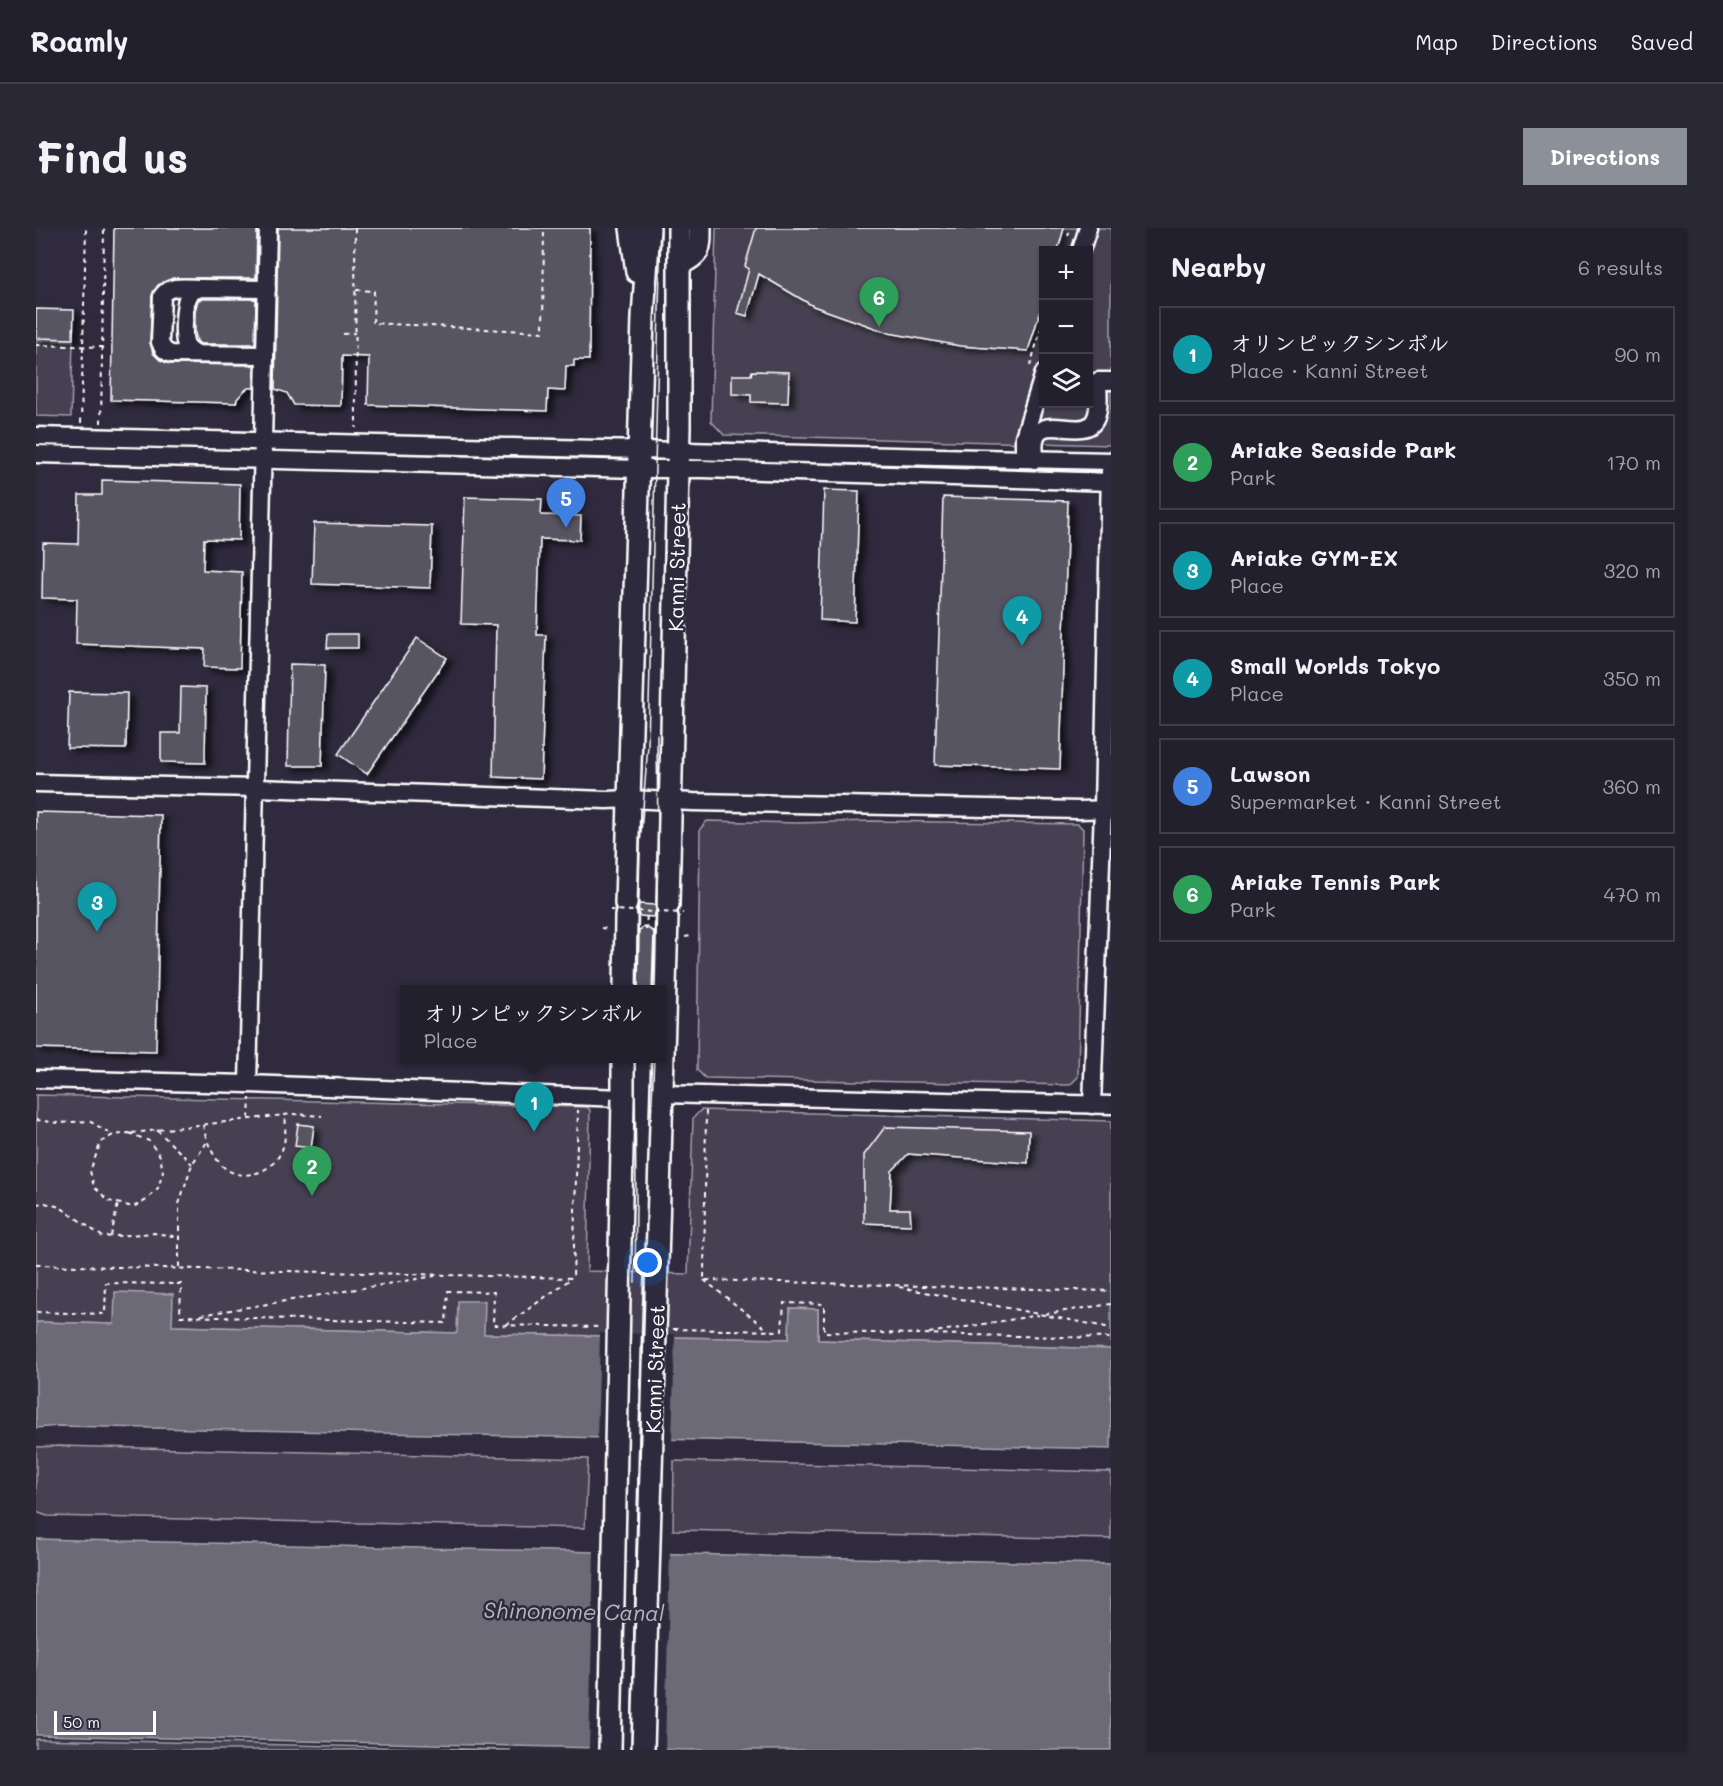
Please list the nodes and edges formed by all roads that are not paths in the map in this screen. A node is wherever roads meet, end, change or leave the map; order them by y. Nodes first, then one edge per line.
1 (268, 228) edge
2 (631, 228) edge
3 (649, 228) edge
4 (679, 228) edge
5 (700, 228) edge
6 (1088, 228) edge
7 (1082, 246) edge
8 (680, 264) junction
9 (201, 288) junction
10 (267, 289) junction
11 (643, 317) junction
12 (198, 354) junction
13 (265, 355) junction
14 (1111, 381) edge
15 (1039, 389) edge
16 (36, 436) edge
17 (263, 441) junction
18 (36, 454) edge
19 (1029, 456) junction
20 (263, 460) junction
21 (639, 460) junction
22 (679, 461) junction
23 (1111, 461) edge
24 (1111, 482) edge
25 (36, 783) edge
26 (256, 788) junction
27 (629, 799) junction
28 (670, 801) junction
29 (1107, 808) edge
30 (625, 985) edge
31 (664, 985) edge
32 (623, 1063) edge
33 (663, 1063) edge
34 (36, 1079) edge
35 (249, 1090) junction
36 (662, 1095) junction
37 (623, 1098) junction
38 (1092, 1105) junction
39 (1111, 1105) edge
40 (610, 1750) edge
41 (643, 1750) edge

1 - 10 street
2 - 11 main road
3 - 11 main road, Kanni Street
4 - 8 main road, Kanni Street
5 - 8 main road
6 - 7 street
8 - 22 main road, Kanni Street
9 - 10 street
9 - 12 street
9 - 12 street
10 - 13 street
11 - 21 main road, Kanni Street
12 - 13 street
13 - 17 street
14 - 19 street
15 - 19 street
16 - 17 street
17 - 20 street
17 - 21 street
18 - 20 street
19 - 22 street
19 - 23 street
20 - 21 street
20 - 26 street
21 - 22 street
21 - 27 main road, Kanni Street
22 - 24 street
22 - 28 main road, Kanni Street
23 - 24 street
24 - 29 street
25 - 26 street
26 - 27 street
26 - 35 street
27 - 28 street
27 - 30 main road, Kanni Street
28 - 29 street
28 - 31 main road, Kanni Street
29 - 38 street
32 - 37 main road, Kanni Street
33 - 36 main road, Kanni Street
34 - 35 street
35 - 37 street
36 - 38 street
36 - 41 main road, Kanni Street, bridge
37 - 40 main road, Kanni Street, bridge
38 - 39 street

